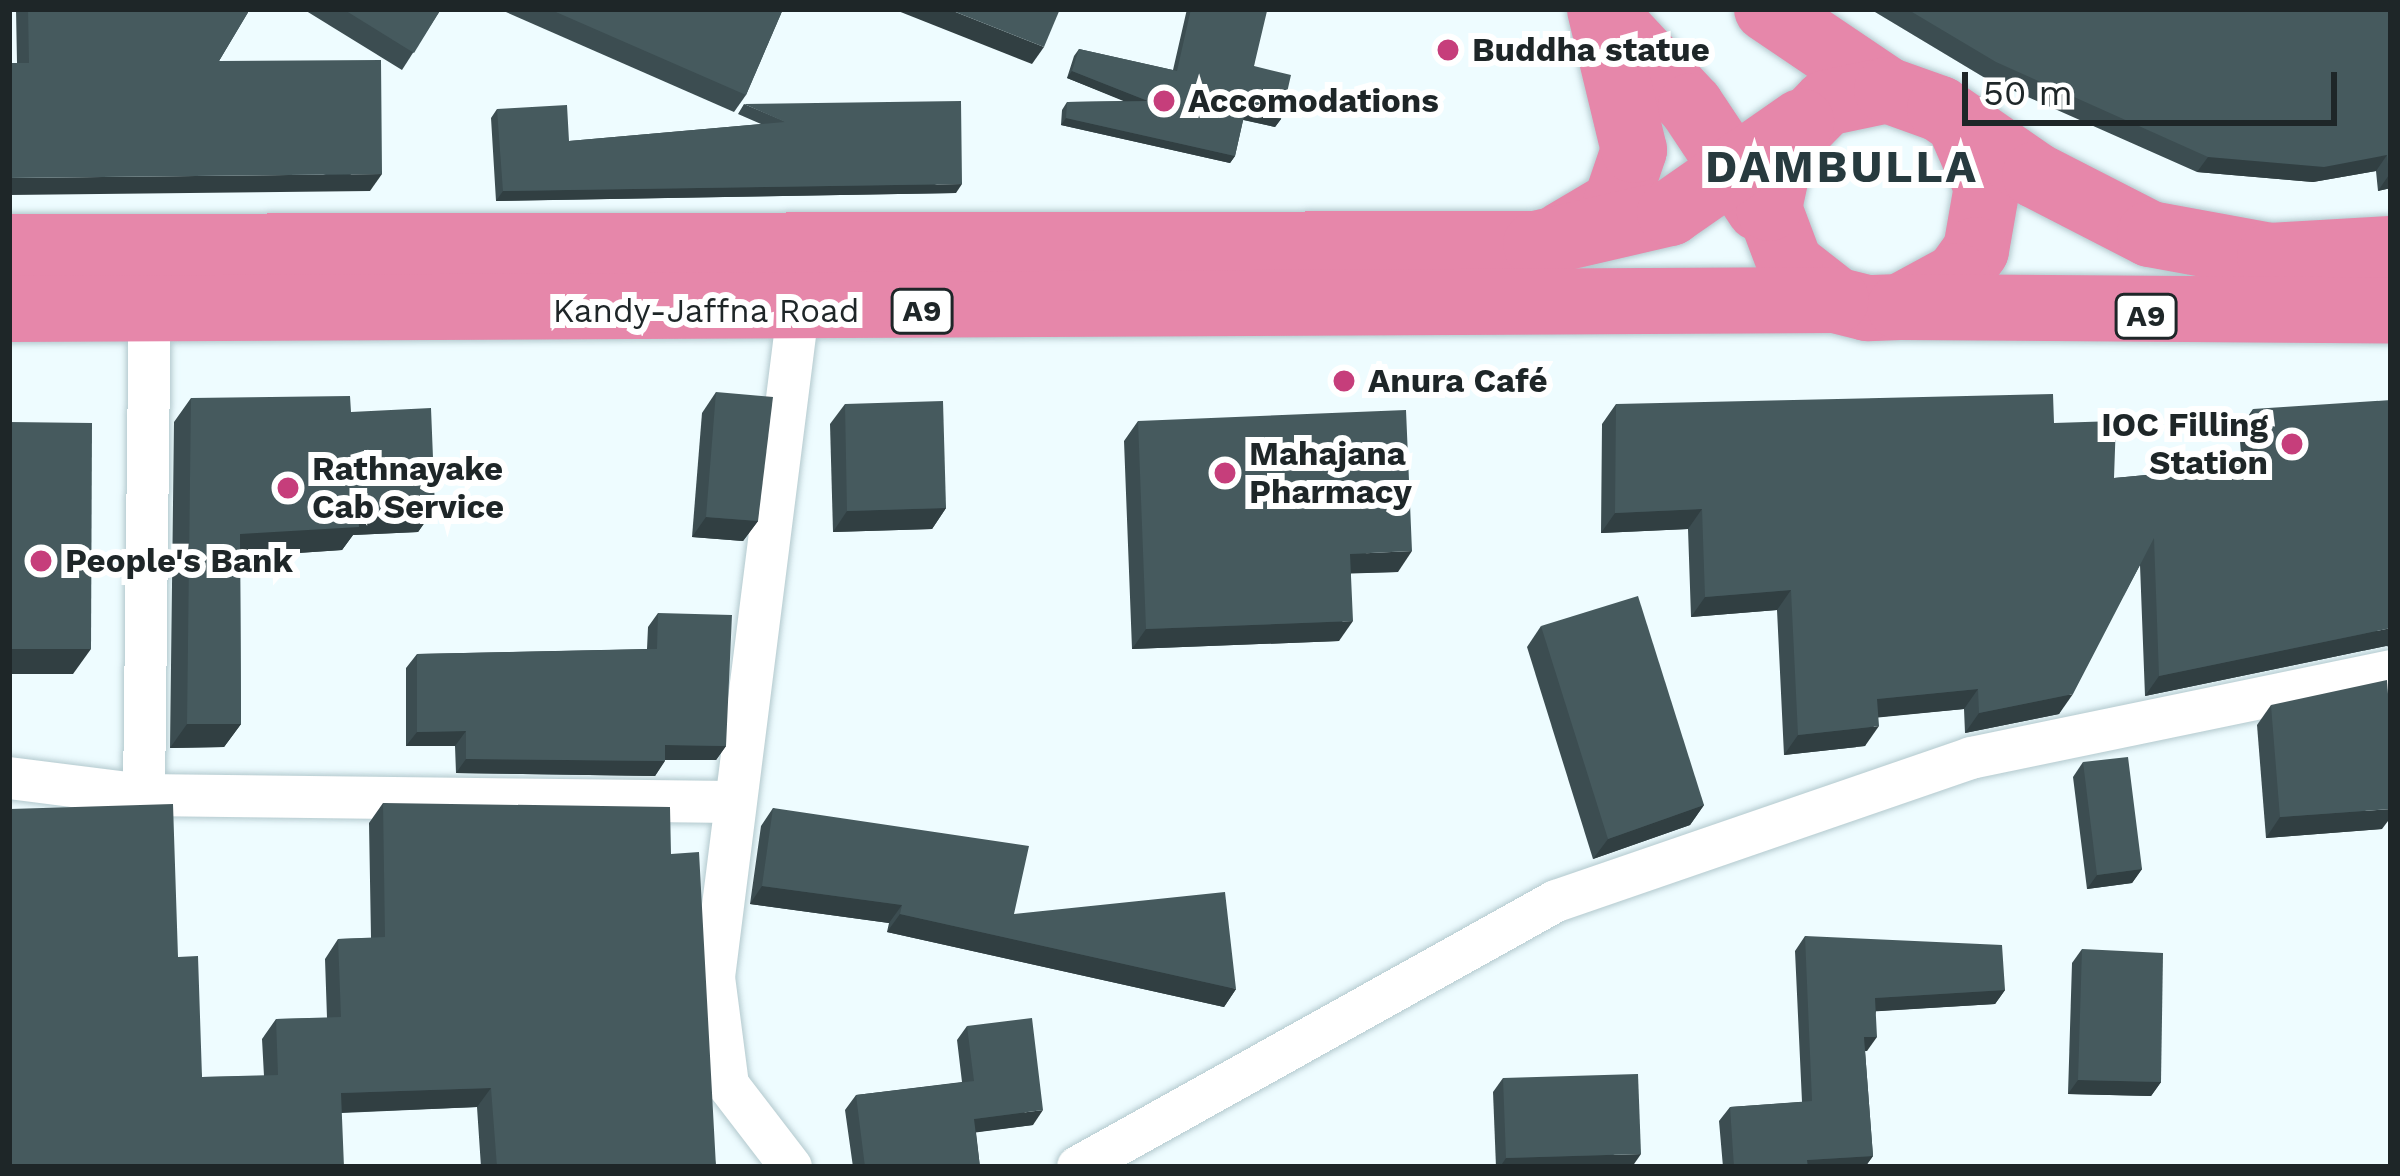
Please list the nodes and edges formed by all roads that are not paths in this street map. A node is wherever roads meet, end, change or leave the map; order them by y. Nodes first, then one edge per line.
1 (1600, 9) edge
2 (1767, 9) edge
3 (1887, 90) junction
4 (1801, 122) junction
5 (1961, 128) junction
6 (1738, 173) junction
7 (1776, 237) junction
8 (1536, 244) junction
9 (9, 247) edge
10 (2391, 249) edge
11 (149, 278) junction
12 (1836, 300) junction
13 (1900, 307) junction
14 (9, 309) edge
15 (798, 311) junction
16 (2391, 312) edge
17 (2391, 671) edge
18 (9, 778) edge
19 (144, 795) junction
20 (734, 802) junction
21 (791, 1167) edge
22 (1078, 1167) edge

1 - 6 highway
1 - 8 highway
2 - 3 highway
3 - 4 highway
3 - 5 highway
4 - 6 highway, Kandy-Jaffna Road / A9
4 - 7 highway
5 - 10 highway
5 - 13 highway
6 - 7 highway
6 - 8 highway, Kandy-Jaffna Road / A9
7 - 12 highway
8 - 11 highway, Kandy-Jaffna Road / A9
9 - 11 highway, Kandy-Jaffna Road / A9
11 - 14 highway, Kandy-Jaffna Road / A9
11 - 15 highway, Kandy-Jaffna Road / A9
11 - 19 street
12 - 13 highway
12 - 15 highway, Kandy-Jaffna Road / A9
13 - 16 highway, A9
15 - 20 street
17 - 22 street
18 - 19 street
19 - 20 street
20 - 21 street

